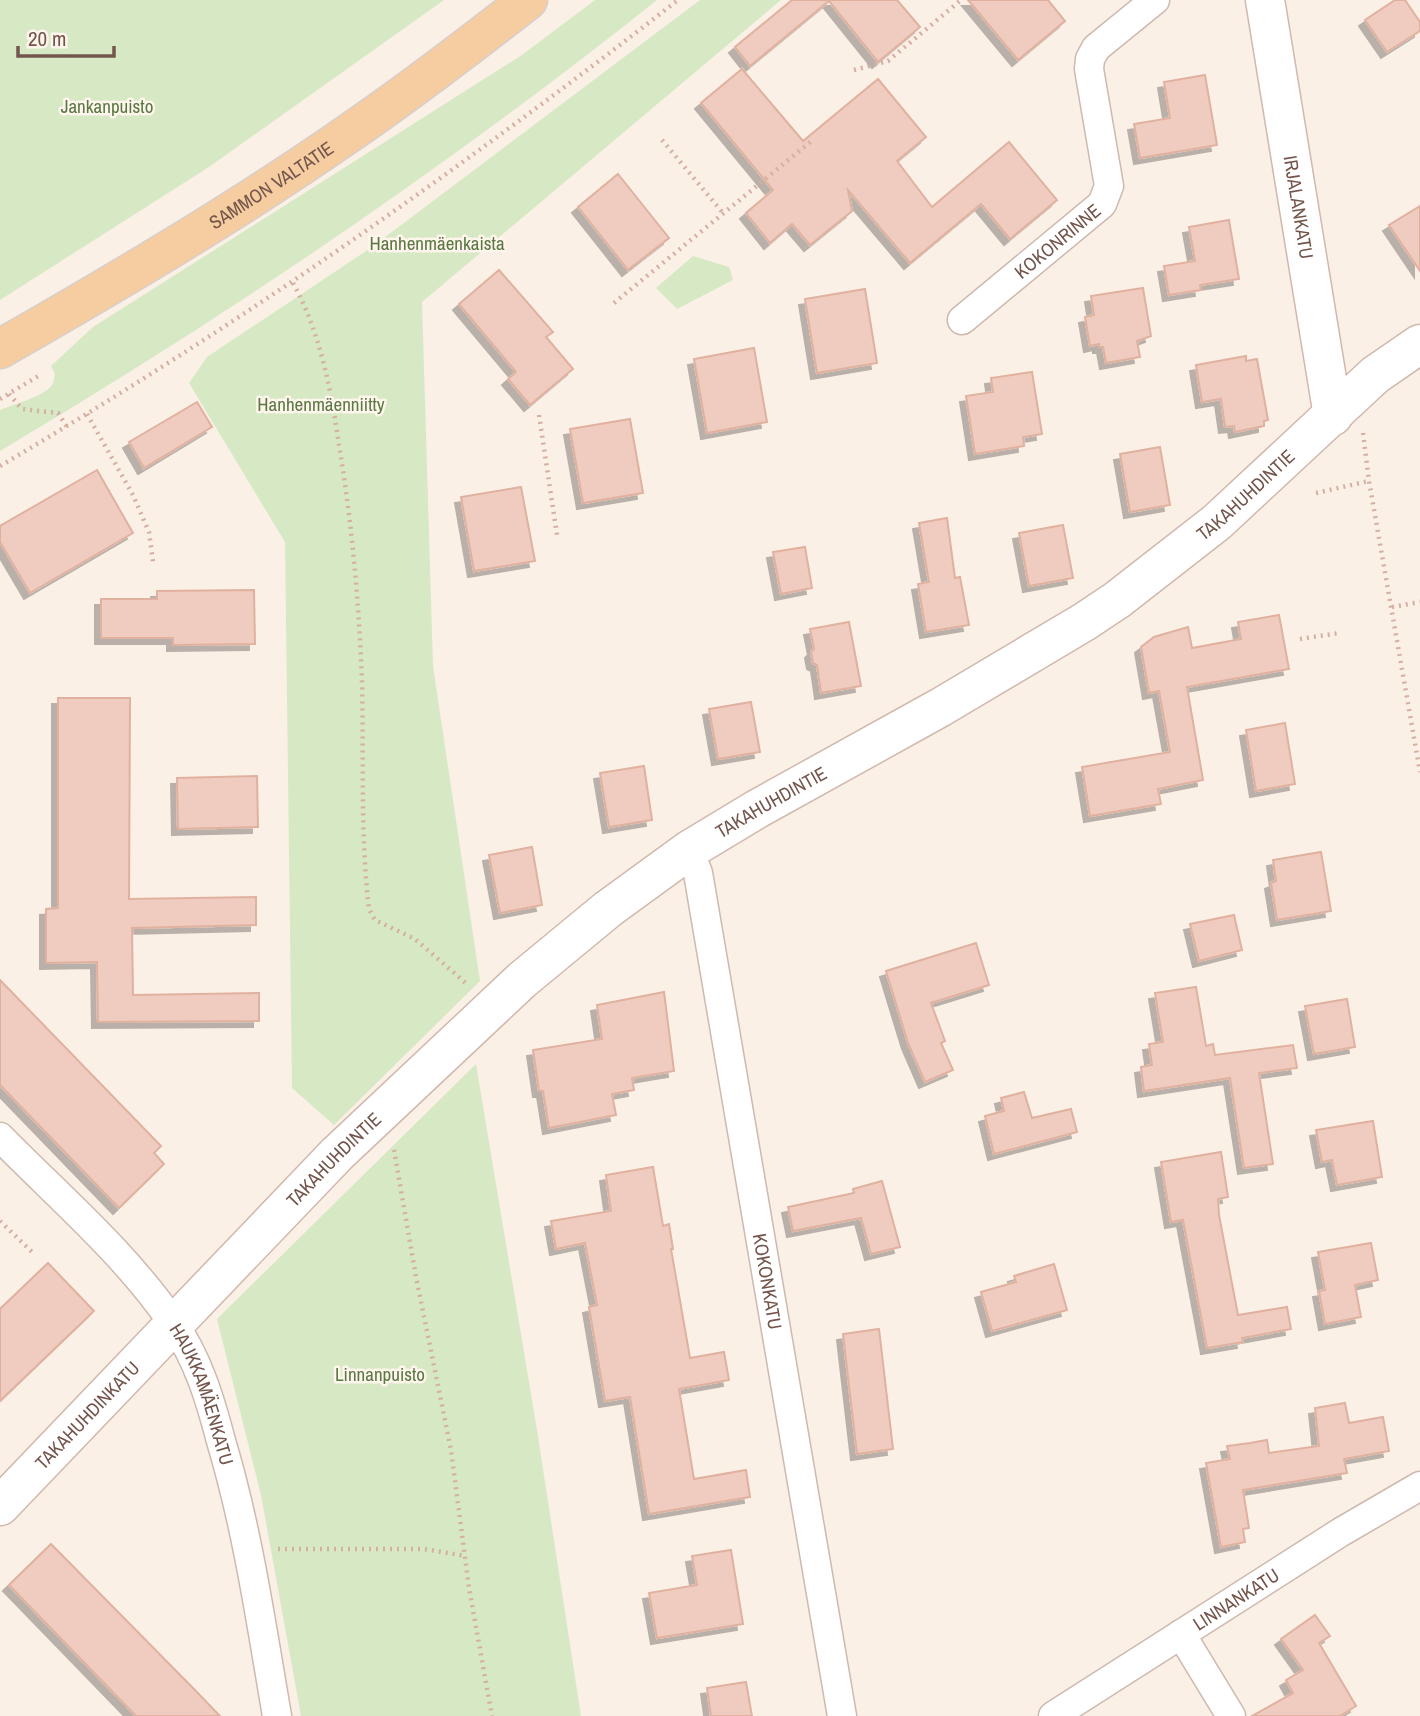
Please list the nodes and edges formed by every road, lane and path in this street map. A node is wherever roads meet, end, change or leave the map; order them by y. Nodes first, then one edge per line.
1 (528, 0) edge
2 (678, 0) edge
3 (961, 0) edge
4 (1155, 0) edge
5 (1265, 0) edge
6 (855, 70) dead end
7 (814, 139) dead end
8 (662, 140) dead end
9 (723, 214) junction
10 (293, 283) junction
11 (614, 303) dead end
12 (962, 320) dead end
13 (1420, 344) edge
14 (0, 349) edge
15 (40, 375) dead end
16 (9, 394) junction
17 (0, 399) edge
18 (88, 414) junction
19 (539, 415) dead end
20 (1333, 416) junction
21 (67, 427) junction
22 (0, 466) edge
23 (1368, 481) dead end
24 (1316, 493) dead end
25 (558, 535) dead end
26 (153, 562) dead end
27 (1420, 602) edge
28 (1392, 607) dead end
29 (1339, 633) dead end
30 (1300, 639) dead end
31 (689, 850) junction
32 (490, 1010) junction
33 (386, 1108) junction
34 (0, 1137) edge
35 (0, 1221) edge
36 (32, 1252) dead end
37 (173, 1323) junction
38 (1420, 1486) edge
39 (0, 1506) edge
40 (248, 1549) junction
41 (466, 1556) junction
42 (1181, 1634) junction
43 (277, 1716) edge
44 (492, 1716) edge
45 (842, 1716) edge
46 (1053, 1716) edge
47 (1231, 1716) edge

1 - 14 main road, SAMMON VALTATIE
2 - 10 path
3 - 6 path
4 - 12 street, KOKONRINNE
5 - 20 street, IRJALANKATU
7 - 9 path
8 - 9 path
9 - 11 path
10 - 18 path
10 - 32 path
13 - 20 street, TAKAHUHDINTIE
15 - 16 path
16 - 17 path
16 - 21 path
18 - 21 path
18 - 26 path
19 - 25 path
20 - 31 street, TAKAHUHDINTIE
21 - 22 path
23 - 24 path
27 - 28 path
29 - 30 path
31 - 32 street, TAKAHUHDINTIE
31 - 45 street, KOKONKATU
32 - 33 street, TAKAHUHDINTIE
33 - 37 street, TAKAHUHDINTIE
33 - 41 path
34 - 37 street, HAUKKAMÄENKATU
35 - 36 path
37 - 39 street, TAKAHUHDINKATU
37 - 40 street, HAUKKAMÄENKATU
38 - 42 street, LINNANKATU
40 - 41 path
40 - 43 street, HAUKKAMÄENKATU
41 - 44 path
42 - 46 street, LINNANKATU
42 - 47 street

